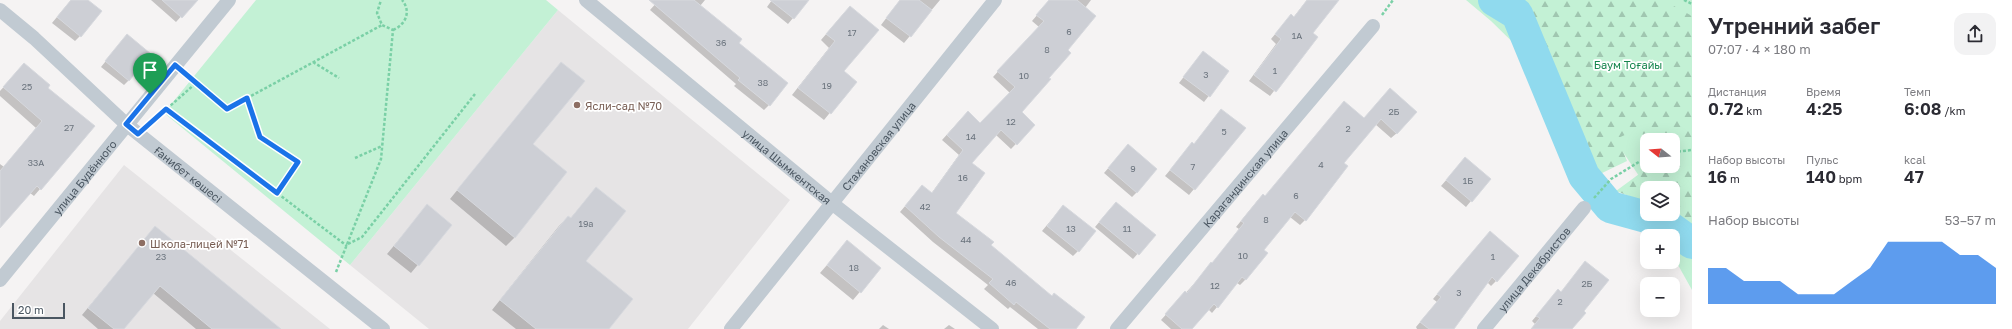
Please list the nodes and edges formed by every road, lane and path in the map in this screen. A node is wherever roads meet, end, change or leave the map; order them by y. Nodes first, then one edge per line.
1 (229, 0) edge
2 (381, 0) edge
3 (404, 0) edge
4 (995, 0) edge
5 (1684, 0) edge
6 (592, 2) edge
7 (1692, 4) edge
8 (0, 10) edge
9 (382, 25) junction
10 (1373, 26) dead end
11 (393, 30) junction
12 (313, 62) junction
13 (175, 65) junction
14 (339, 78) dead end
15 (196, 83) junction
16 (475, 94) dead end
17 (247, 98) junction
18 (166, 109) junction
19 (126, 124) junction
20 (138, 134) junction
21 (382, 146) junction
22 (1692, 150) edge
23 (1680, 151) edge
24 (355, 158) dead end
25 (1640, 161) edge
26 (277, 193) junction
27 (833, 204) junction
28 (1584, 208) joint
29 (347, 245) junction
30 (0, 280) edge
31 (331, 287) junction
32 (384, 329) edge
33 (732, 329) edge
34 (992, 329) edge
35 (1117, 329) edge
36 (1484, 329) edge

1 - 13 street, улица Будённого
2 - 9 path
3 - 11 path
4 - 27 street, Стахановская улица
5 - 7 path
6 - 27 street, улица Шымкентская
8 - 19 street, Ғанибет көшесі
9 - 11 path
9 - 12 path
10 - 35 street, Карагандинская улица
11 - 21 path
12 - 14 path
12 - 17 path
13 - 15 path
13 - 19 street, улица Будённого
15 - 17 path
15 - 18 path
16 - 29 path
17 - 26 path
18 - 20 path
18 - 26 path
19 - 20 street, Ғанибет көшесі
19 - 30 street, улица Будённого
20 - 31 street, Ғанибет көшесі
21 - 24 path
21 - 29 path
22 - 23 path
25 - 28 path
26 - 29 path
27 - 33 street, Стахановская улица
27 - 34 street, улица Шымкентская
28 - 36 street, улица Декабристов
29 - 31 path
31 - 32 street, Ғанибет көшесі

